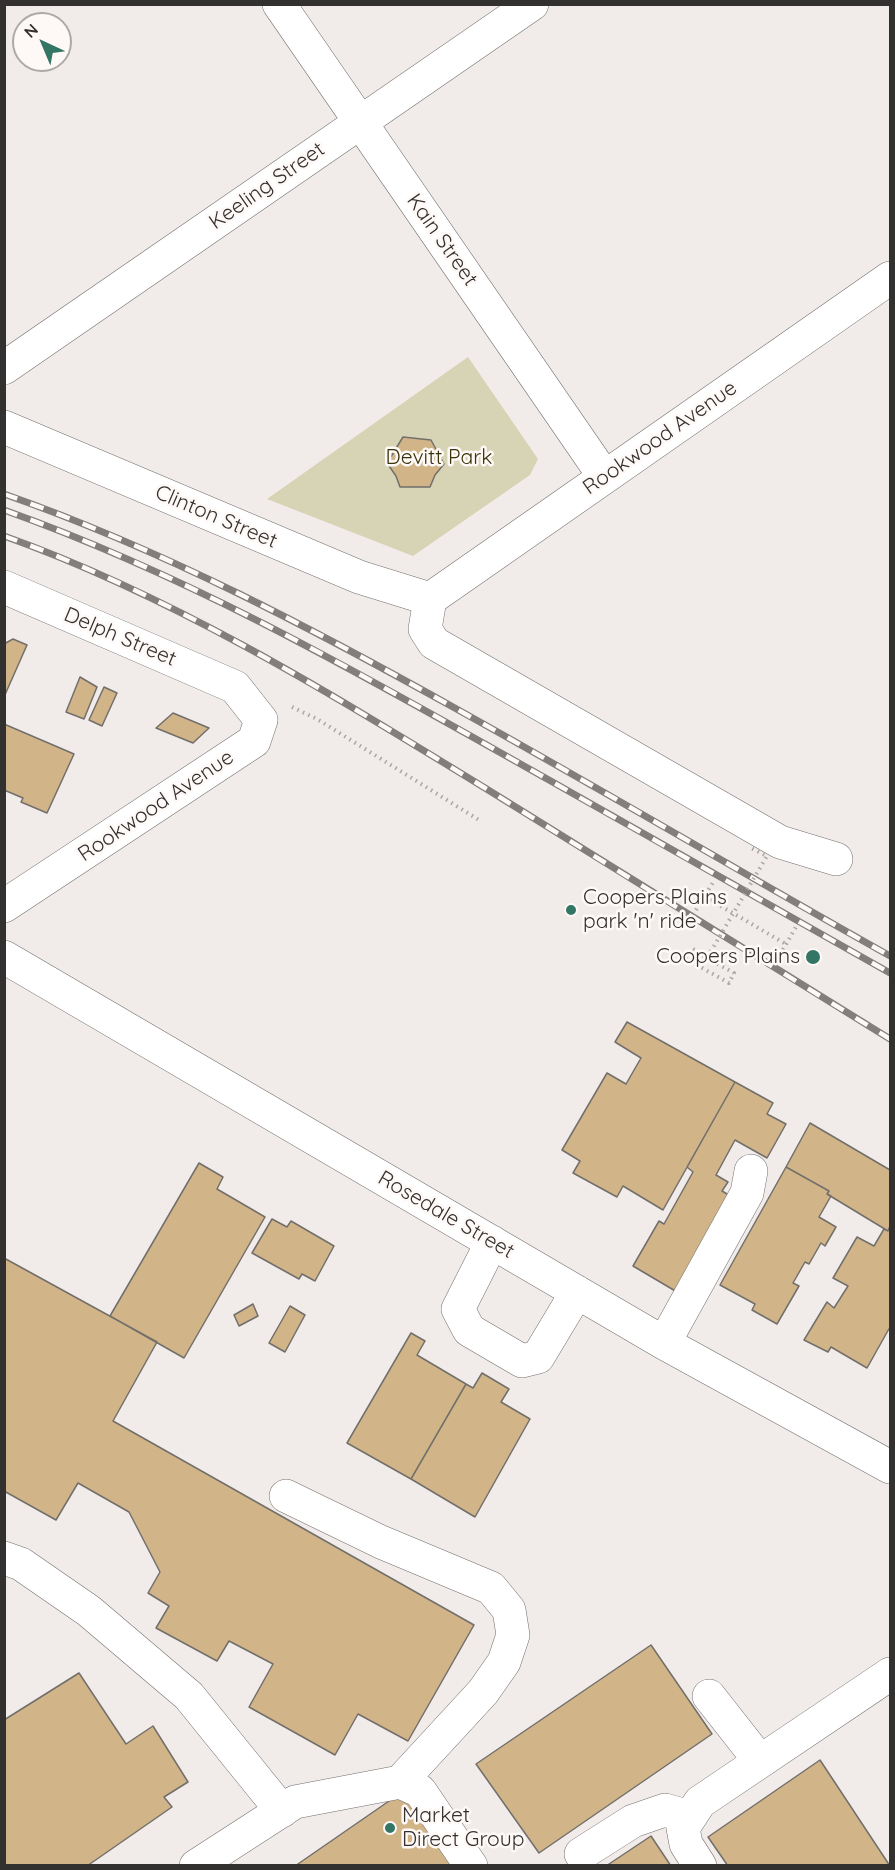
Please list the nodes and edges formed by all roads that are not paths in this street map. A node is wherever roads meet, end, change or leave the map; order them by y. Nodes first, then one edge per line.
1 (279, 4) edge
2 (532, 4) edge
3 (360, 121) junction
4 (891, 278) edge
5 (4, 368) edge
6 (4, 427) edge
7 (604, 476) junction
8 (4, 587) edge
9 (430, 599) junction
10 (235, 687) joint
11 (836, 859) dead end
12 (4, 906) edge
13 (4, 957) edge
14 (751, 1171) dead end
15 (492, 1242) junction
16 (577, 1292) junction
17 (664, 1342) junction
18 (891, 1467) edge
19 (286, 1496) dead end
20 (4, 1558) edge
21 (891, 1674) edge
22 (709, 1696) dead end
23 (760, 1761) junction
24 (400, 1782) junction
25 (282, 1811) junction
26 (690, 1817) junction
27 (581, 1854) dead end
28 (196, 1866) edge
29 (471, 1866) edge
30 (700, 1866) edge

1 - 3 street, Kain Street
2 - 3 street, Keeling Street
3 - 5 street, Keeling Street
3 - 7 street, Kain Street
4 - 7 street, Rookwood Avenue
6 - 9 street, Clinton Street
7 - 9 street, Rookwood Avenue
8 - 10 street, Delph Street
9 - 11 street
10 - 12 street, Rookwood Avenue
13 - 15 street, Rosedale Street
14 - 17 street
15 - 16 street, Rosedale Street
15 - 16 street
16 - 17 street, Rosedale Street
17 - 18 street, Rosedale Street
19 - 24 street
20 - 25 street
21 - 23 street
22 - 23 street
23 - 26 street
24 - 25 street
24 - 29 street
25 - 28 street
26 - 27 street
26 - 30 street

